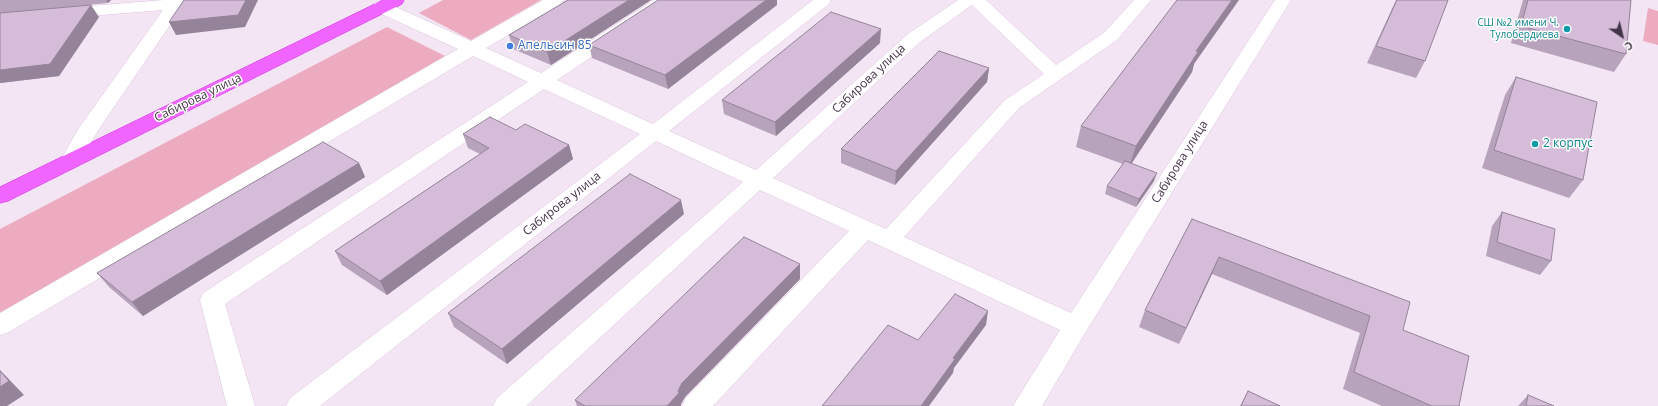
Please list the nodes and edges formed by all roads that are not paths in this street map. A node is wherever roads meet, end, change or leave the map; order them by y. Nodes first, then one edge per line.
1 (555, 0) edge
2 (665, 0) edge
3 (823, 0) edge
4 (969, 0) edge
5 (976, 0) edge
6 (1142, 0) edge
7 (1283, 0) edge
8 (178, 2) edge
9 (389, 4) edge
10 (46, 15) edge
11 (472, 49) junction
12 (1055, 74) junction
13 (542, 81) junction
14 (654, 133) junction
15 (70, 161) junction
16 (758, 180) junction
17 (0, 196) edge
18 (865, 229) junction
19 (889, 240) junction
20 (0, 326) edge
21 (1076, 326) junction
22 (241, 406) edge
23 (300, 406) edge
24 (507, 406) edge
25 (696, 406) edge
26 (1027, 406) edge

1 - 11 street
2 - 13 street
3 - 14 street, Сабирова улица
4 - 16 street, Сабирова улица
5 - 12 street
6 - 12 street
7 - 21 street, Сабирова улица
8 - 10 street
8 - 15 street
9 - 11 street
9 - 15 highway, Сабирова улица
11 - 13 street
11 - 20 street
12 - 19 street
13 - 14 street
13 - 22 street
14 - 16 street
14 - 23 street, Сабирова улица
15 - 17 highway, Сабирова улица
16 - 18 street
16 - 24 street, Сабирова улица
18 - 19 street
18 - 25 street
19 - 21 street
21 - 26 street, Сабирова улица

